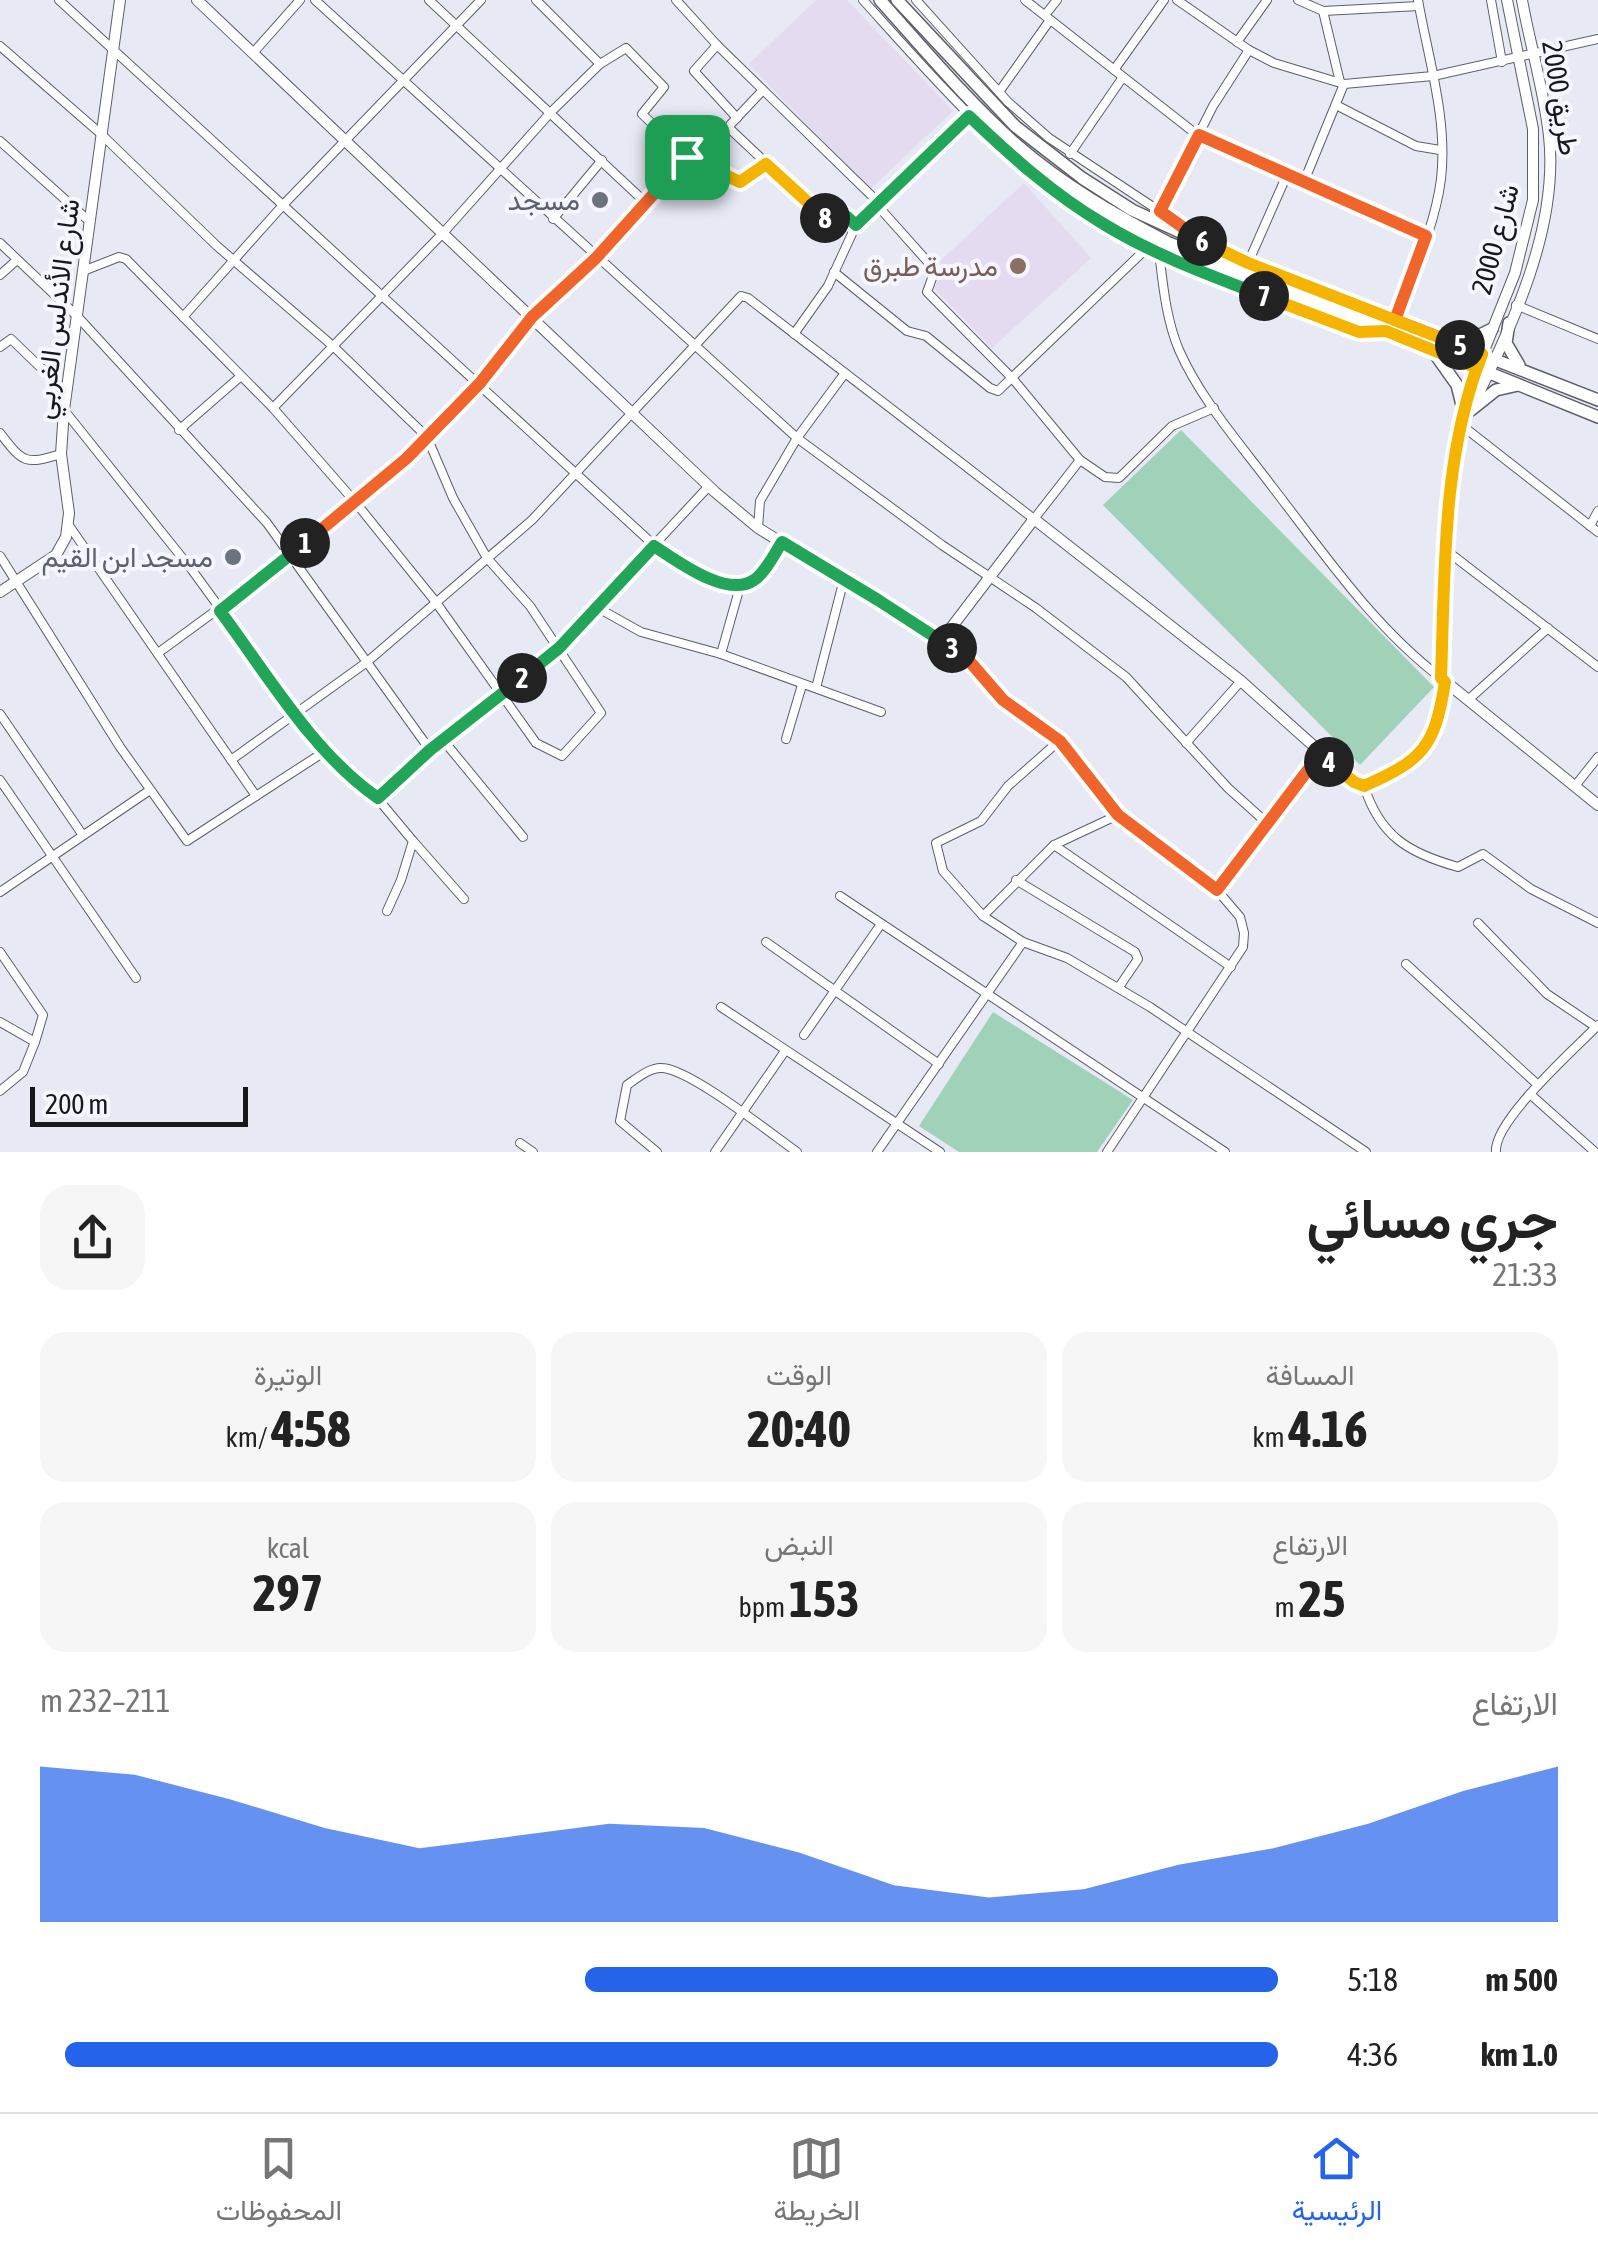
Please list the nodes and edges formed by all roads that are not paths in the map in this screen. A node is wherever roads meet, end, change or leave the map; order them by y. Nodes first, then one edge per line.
1 (59, 0) edge
2 (120, 0) edge
3 (197, 0) edge
4 (300, 0) edge
5 (315, 0) edge
6 (429, 0) edge
7 (481, 0) edge
8 (536, 0) edge
9 (676, 0) edge
10 (864, 0) edge
11 (880, 0) edge
12 (897, 0) edge
13 (916, 0) edge
14 (1026, 0) edge
15 (1057, 0) edge
16 (1164, 0) edge
17 (1178, 0) edge
18 (1267, 0) edge
19 (1298, 0) edge
20 (1492, 0) edge
21 (1507, 0) edge
22 (1522, 0) edge
23 (1418, 3) edge
24 (1363, 5) edge
25 (1323, 11) junction
26 (1048, 17) junction
27 (457, 26) junction
28 (1598, 39) edge
29 (1238, 42) junction
30 (717, 45) junction
31 (0, 46) edge
32 (1249, 50) junction
33 (112, 52) junction
34 (253, 54) junction
35 (1535, 56) junction
36 (1519, 58) junction
37 (1502, 62) junction
38 (600, 64) junction
39 (1114, 70) junction
40 (1434, 76) junction
41 (1123, 77) junction
42 (404, 80) junction
43 (1342, 83) junction
44 (763, 90) junction
45 (999, 92) junction
46 (1336, 105) junction
47 (551, 112) junction
48 (969, 116) junction
49 (737, 118) junction
50 (101, 134) junction
51 (1199, 135) junction
52 (346, 140) junction
53 (0, 141) edge
54 (1440, 150) junction
55 (1070, 154) junction
56 (687, 157) junction
57 (602, 160) junction
58 (766, 164) junction
59 (499, 170) junction
60 (1286, 177) junction
61 (1303, 184) junction
62 (645, 202) junction
63 (284, 204) junction
64 (878, 204) junction
65 (1160, 211) junction
66 (553, 219) junction
67 (90, 221) junction
68 (856, 225) junction
69 (444, 232) junction
70 (1426, 236) junction
71 (0, 243) edge
72 (1205, 244) junction
73 (1148, 247) junction
74 (1159, 252) junction
75 (596, 258) junction
76 (17, 260) junction
77 (234, 261) junction
78 (1248, 263) junction
79 (83, 271) junction
80 (834, 272) junction
81 (0, 275) edge
82 (384, 295) junction
83 (1516, 305) junction
84 (76, 316) junction
85 (183, 316) junction
86 (532, 317) junction
87 (1509, 322) junction
88 (1391, 326) junction
89 (1492, 329) junction
90 (794, 334) junction
91 (1598, 339) edge
92 (693, 344) junction
93 (1460, 345) junction
94 (0, 347) edge
95 (334, 347) junction
96 (1428, 349) junction
97 (1489, 356) junction
98 (1522, 368) junction
99 (1483, 370) junction
100 (845, 372) junction
101 (241, 376) junction
102 (1013, 379) junction
103 (480, 383) junction
104 (1527, 386) junction
105 (66, 392) junction
106 (1598, 400) edge
107 (273, 408) junction
108 (1214, 408) junction
109 (64, 410) junction
110 (632, 413) junction
111 (1464, 416) junction
112 (1598, 417) edge
113 (179, 430) junction
114 (0, 433) edge
115 (428, 437) junction
116 (797, 438) junction
117 (61, 454) junction
118 (1080, 460) junction
119 (575, 476) junction
120 (709, 486) junction
121 (356, 502) junction
122 (1598, 511) edge
123 (1034, 519) junction
124 (68, 524) junction
125 (758, 528) junction
126 (1594, 529) edge
127 (782, 542) junction
128 (654, 546) junction
129 (1447, 550) junction
130 (0, 556) edge
131 (289, 556) junction
132 (487, 558) junction
133 (989, 577) junction
134 (844, 579) junction
135 (18, 581) junction
136 (742, 583) junction
137 (0, 592) edge
138 (434, 601) junction
139 (598, 608) junction
140 (220, 611) junction
141 (1548, 628) junction
142 (941, 641) junction
143 (559, 648) junction
144 (158, 653) junction
145 (721, 654) junction
146 (367, 662) junction
147 (1598, 667) edge
148 (1443, 680) junction
149 (1240, 681) junction
150 (802, 685) junction
151 (816, 688) junction
152 (501, 695) junction
153 (1468, 700) junction
154 (881, 712) dead end
155 (297, 713) junction
156 (0, 714) edge
157 (786, 739) dead end
158 (443, 740) junction
159 (1060, 741) junction
160 (1186, 744) junction
161 (430, 750) junction
162 (324, 752) junction
163 (1320, 754) junction
164 (1598, 757) edge
165 (231, 760) junction
166 (0, 780) edge
167 (1364, 786) junction
168 (1575, 786) junction
169 (150, 790) junction
170 (256, 796) junction
171 (378, 798) junction
172 (1598, 805) edge
173 (1118, 815) junction
174 (1268, 824) junction
175 (82, 834) junction
176 (523, 837) dead end
177 (413, 841) junction
178 (1054, 845) junction
179 (51, 855) junction
180 (1016, 880) junction
181 (1217, 890) junction
182 (0, 892) edge
183 (840, 896) dead end
184 (464, 899) dead end
185 (387, 911) dead end
186 (983, 916) junction
187 (1478, 923) dead end
188 (1598, 923) edge
189 (881, 924) junction
190 (766, 942) dead end
191 (1023, 942) junction
192 (0, 952) edge
193 (1406, 964) dead end
194 (1231, 967) junction
195 (136, 978) dead end
196 (1118, 988) junction
197 (836, 990) junction
198 (987, 996) junction
199 (721, 1007) dead end
200 (0, 1022) edge
201 (1597, 1026) edge
202 (1186, 1030) junction
203 (804, 1035) dead end
204 (35, 1042) junction
205 (785, 1051) junction
206 (939, 1064) junction
207 (1538, 1085) junction
208 (0, 1091) edge
209 (1530, 1094) junction
210 (1144, 1099) junction
211 (742, 1114) junction
212 (898, 1124) junction
213 (520, 1143) dead end
214 (532, 1152) edge
215 (656, 1152) edge
216 (715, 1152) edge
217 (796, 1152) edge
218 (877, 1152) edge
219 (940, 1152) edge
220 (1107, 1152) edge
221 (1225, 1152) edge
222 (1366, 1152) edge
223 (1496, 1152) edge
224 (1594, 1152) edge

1 - 33 street
2 - 33 street, شارع الأندلس الغربي
3 - 34 street
4 - 34 street
5 - 42 street
6 - 27 street
7 - 27 street
8 - 38 street
9 - 30 street
10 - 48 street
11 - 88 main road
12 - 72 main road
13 - 45 street
14 - 26 street
15 - 26 street
16 - 39 street
17 - 29 street
18 - 29 street
19 - 25 street
20 - 37 street
21 - 36 street, شارع 2000
22 - 35 street, طريق 2000
23 - 24 street
23 - 40 street
24 - 25 street
25 - 43 street
26 - 39 street
26 - 45 street
27 - 42 street
27 - 47 street
28 - 35 street
29 - 32 street
30 - 44 street
30 - 49 street
31 - 50 street
32 - 43 street
32 - 51 street
33 - 50 street, شارع الأندلس الغربي
33 - 63 street
34 - 52 street
35 - 36 street
35 - 83 street, طريق 2000
36 - 37 street
36 - 89 street, شارع 2000
37 - 40 street
38 - 47 street
38 - 56 street
39 - 41 street
40 - 43 street
40 - 54 street
41 - 51 street
41 - 55 street
42 - 52 street
42 - 59 street
43 - 46 street
44 - 49 street
44 - 64 street
45 - 55 street
46 - 54 street
46 - 61 street
47 - 57 street
47 - 59 street
48 - 64 street
48 - 73 street
49 - 58 street
50 - 67 street, شارع الأندلس الغربي
50 - 77 street
51 - 60 street
51 - 65 street
52 - 63 street
52 - 69 street
53 - 67 street
54 - 70 street
55 - 65 street
56 - 58 street
56 - 62 street
57 - 62 street
57 - 66 street
58 - 68 street
59 - 66 street
59 - 69 street
60 - 61 street
60 - 78 street
61 - 70 street
62 - 75 street
63 - 77 street
63 - 82 street
64 - 68 street
64 - 102 street
65 - 72 street
66 - 75 street
67 - 79 street, شارع الأندلس الغربي
68 - 80 street
69 - 82 street
69 - 86 street
70 - 88 street
71 - 76 street
72 - 78 main road
73 - 74 street
73 - 102 street
74 - 88 street
74 - 108 street
75 - 86 street
75 - 92 street
76 - 81 street
76 - 84 street
77 - 85 street
77 - 95 street
78 - 88 main road
79 - 84 street, شارع الأندلس الغربي
79 - 85 street
80 - 90 street
80 - 102 street
82 - 95 street
82 - 103 street
83 - 87 street, طريق 2000
83 - 91 street
84 - 105 street, شارع الأندلس الغربي
84 - 113 street
85 - 101 street
86 - 103 street
86 - 110 street
87 - 97 street, طريق 2000
87 - 98 main road
88 - 93 main road
88 - 96 main road
89 - 93 main road
89 - 97 street, شارع 2000
90 - 92 street
90 - 100 street
92 - 110 street
92 - 116 street
93 - 97 main road
94 - 105 street
95 - 107 street
95 - 115 street
96 - 99 main road
96 - 111 main road
97 - 98 main road
97 - 99 street, طريق 2000
98 - 106 main road
99 - 104 main road
99 - 111 street, طريق 2000
100 - 116 street
100 - 123 street
101 - 107 street
101 - 113 street
102 - 118 street
103 - 115 street
103 - 119 street
104 - 111 main road
104 - 112 main road
105 - 109 street, شارع الأندلس الغربي
107 - 121 street
108 - 118 street
108 - 148 street
109 - 117 street, شارع الأندلس الغربي
109 - 140 street
110 - 119 street
110 - 120 street
111 - 126 street
111 - 129 street, طريق 2000
113 - 131 street
114 - 117 street
115 - 121 street
115 - 132 street
116 - 125 street
116 - 133 street
117 - 124 street, شارع الأندلس الغربي
118 - 123 street
119 - 128 street
119 - 132 street
120 - 125 street
120 - 128 street
121 - 131 street
121 - 138 street
122 - 126 street
123 - 133 street
123 - 149 street
124 - 135 street
124 - 144 street
125 - 127 street
127 - 134 street
127 - 136 street
128 - 136 street
128 - 139 street
129 - 141 street
129 - 148 street, طريق 2000
130 - 135 street
131 - 140 street
131 - 146 street
132 - 138 street
132 - 143 street
133 - 142 street
133 - 160 street
134 - 142 street
134 - 151 street
135 - 137 street
135 - 169 street
136 - 145 street
138 - 146 street
138 - 152 street
139 - 143 street
139 - 145 street
140 - 144 street
140 - 155 street
141 - 147 street
141 - 153 street
142 - 159 street
143 - 152 street
143 - 152 street
144 - 165 street
145 - 150 street
146 - 155 street
146 - 161 street
148 - 153 street
148 - 167 street, طريق 2000
149 - 160 street
149 - 163 street
150 - 151 street
150 - 157 street
151 - 154 street
152 - 158 street
153 - 168 street
155 - 162 street
155 - 165 street
156 - 175 street
158 - 161 street
158 - 176 street
159 - 173 street
159 - 186 street
160 - 174 street
161 - 171 street
162 - 170 street
162 - 171 street
163 - 167 street
163 - 174 street
164 - 168 street
165 - 170 street
166 - 179 street
167 - 188 street
168 - 172 street
169 - 170 street
169 - 175 street
171 - 177 street
173 - 178 street
173 - 181 street
174 - 181 street
175 - 179 street
177 - 184 street
177 - 185 street
178 - 180 street
178 - 194 street
179 - 182 street
179 - 195 street
180 - 186 street
180 - 196 street
181 - 194 street
183 - 189 street
186 - 191 street
187 - 201 street
189 - 197 street
189 - 198 street
190 - 197 street
191 - 196 street
191 - 198 street
192 - 204 street
193 - 207 street
194 - 202 street
196 - 202 street
197 - 203 street
197 - 206 street
198 - 206 street
198 - 210 street
199 - 205 street
200 - 204 street
201 - 207 street
202 - 210 street
202 - 222 street
204 - 208 street
205 - 211 street
205 - 212 street
206 - 212 street
207 - 209 street
209 - 223 street
209 - 224 street
210 - 220 street
210 - 221 street
211 - 215 street
211 - 216 street
211 - 217 street
212 - 218 street
212 - 219 street
213 - 214 street

